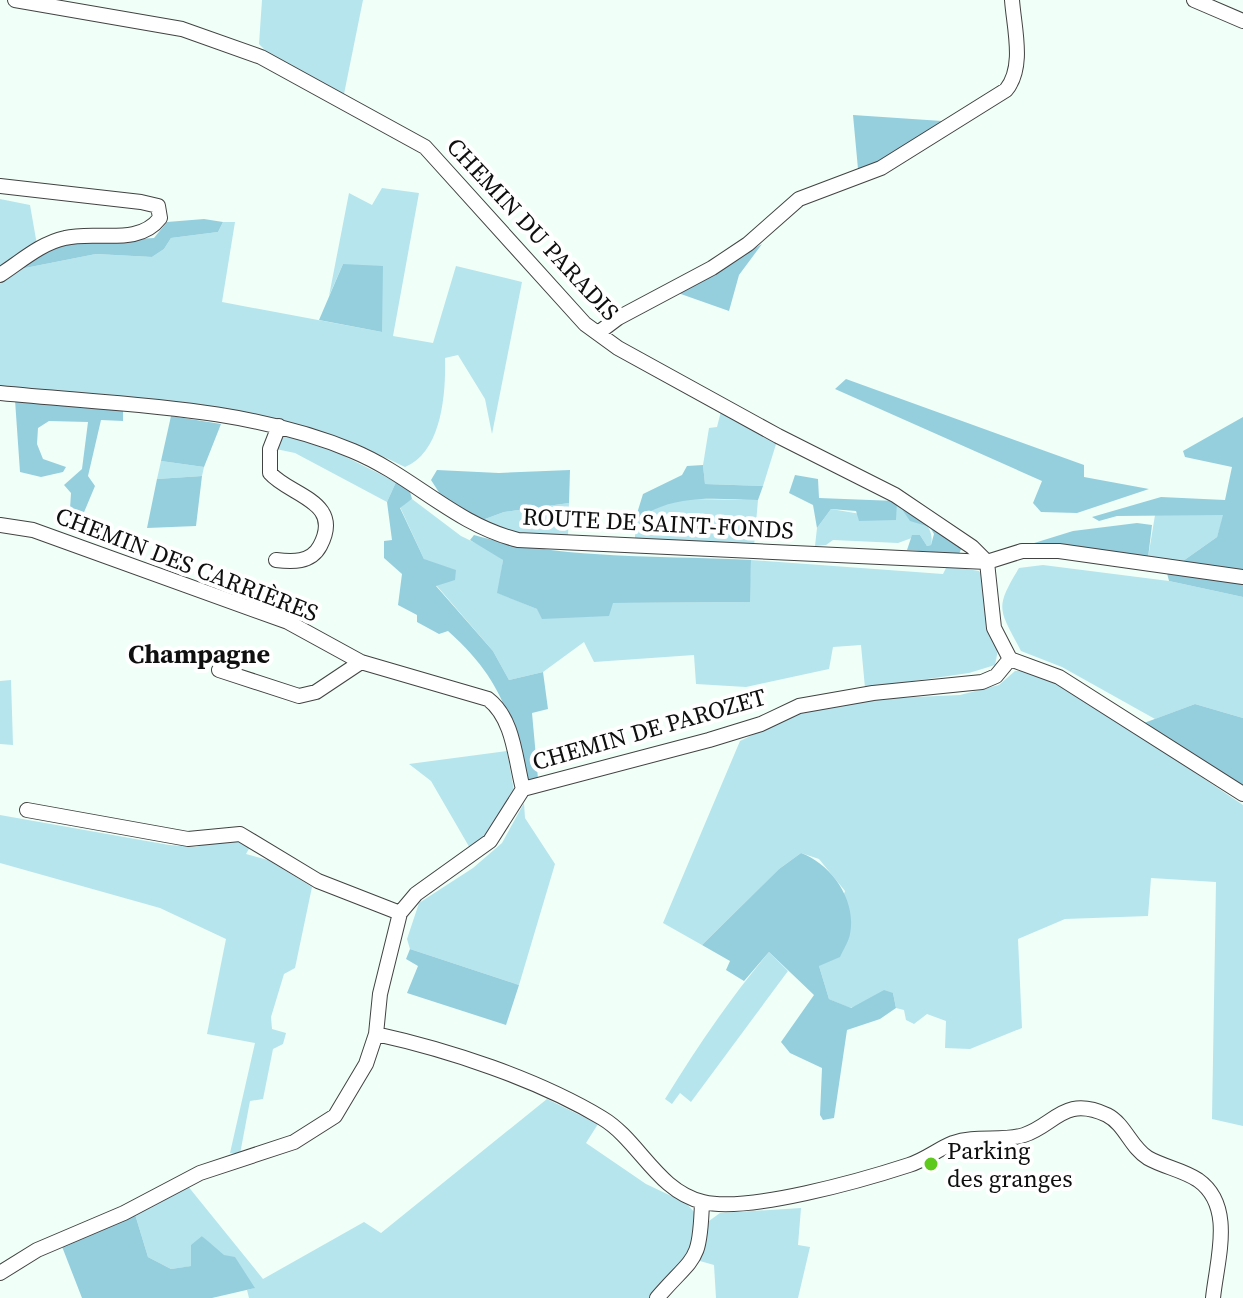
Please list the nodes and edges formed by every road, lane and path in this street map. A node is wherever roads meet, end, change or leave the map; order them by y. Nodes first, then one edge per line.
1 (15, 0) edge
2 (1012, 0) edge
3 (1194, 0) edge
4 (1243, 21) edge
5 (0, 186) edge
6 (0, 275) edge
7 (598, 333) junction
8 (0, 393) edge
9 (279, 426) junction
10 (0, 525) edge
11 (276, 560) dead end
12 (987, 562) junction
13 (1243, 577) edge
14 (1010, 659) junction
15 (361, 662) junction
16 (219, 670) dead end
17 (523, 789) junction
18 (1243, 794) edge
19 (27, 810) dead end
20 (400, 913) junction
21 (376, 1034) junction
22 (702, 1202) junction
23 (0, 1273) edge
24 (657, 1298) edge
25 (1213, 1298) edge

1 - 7 street, CHEMIN DU PARADIS
2 - 7 street
3 - 4 street
5 - 6 street
7 - 12 street, CHEMIN DU PARADIS
8 - 9 street, ROUTE DE SAINT-FONDS
9 - 11 street
9 - 12 street, ROUTE DE SAINT-FONDS
10 - 15 street, CHEMIN DES CARRIÈRES
12 - 13 street, ROUTE DE SAINT-FONDS
12 - 14 street
14 - 17 street, CHEMIN DE PAROZET
14 - 18 street
15 - 16 street
15 - 17 street, CHEMIN DES CARRIÈRES
17 - 20 street, CHEMIN DE PAROZET
19 - 20 street
20 - 21 street
21 - 22 street
21 - 23 street
22 - 24 street
22 - 25 street

